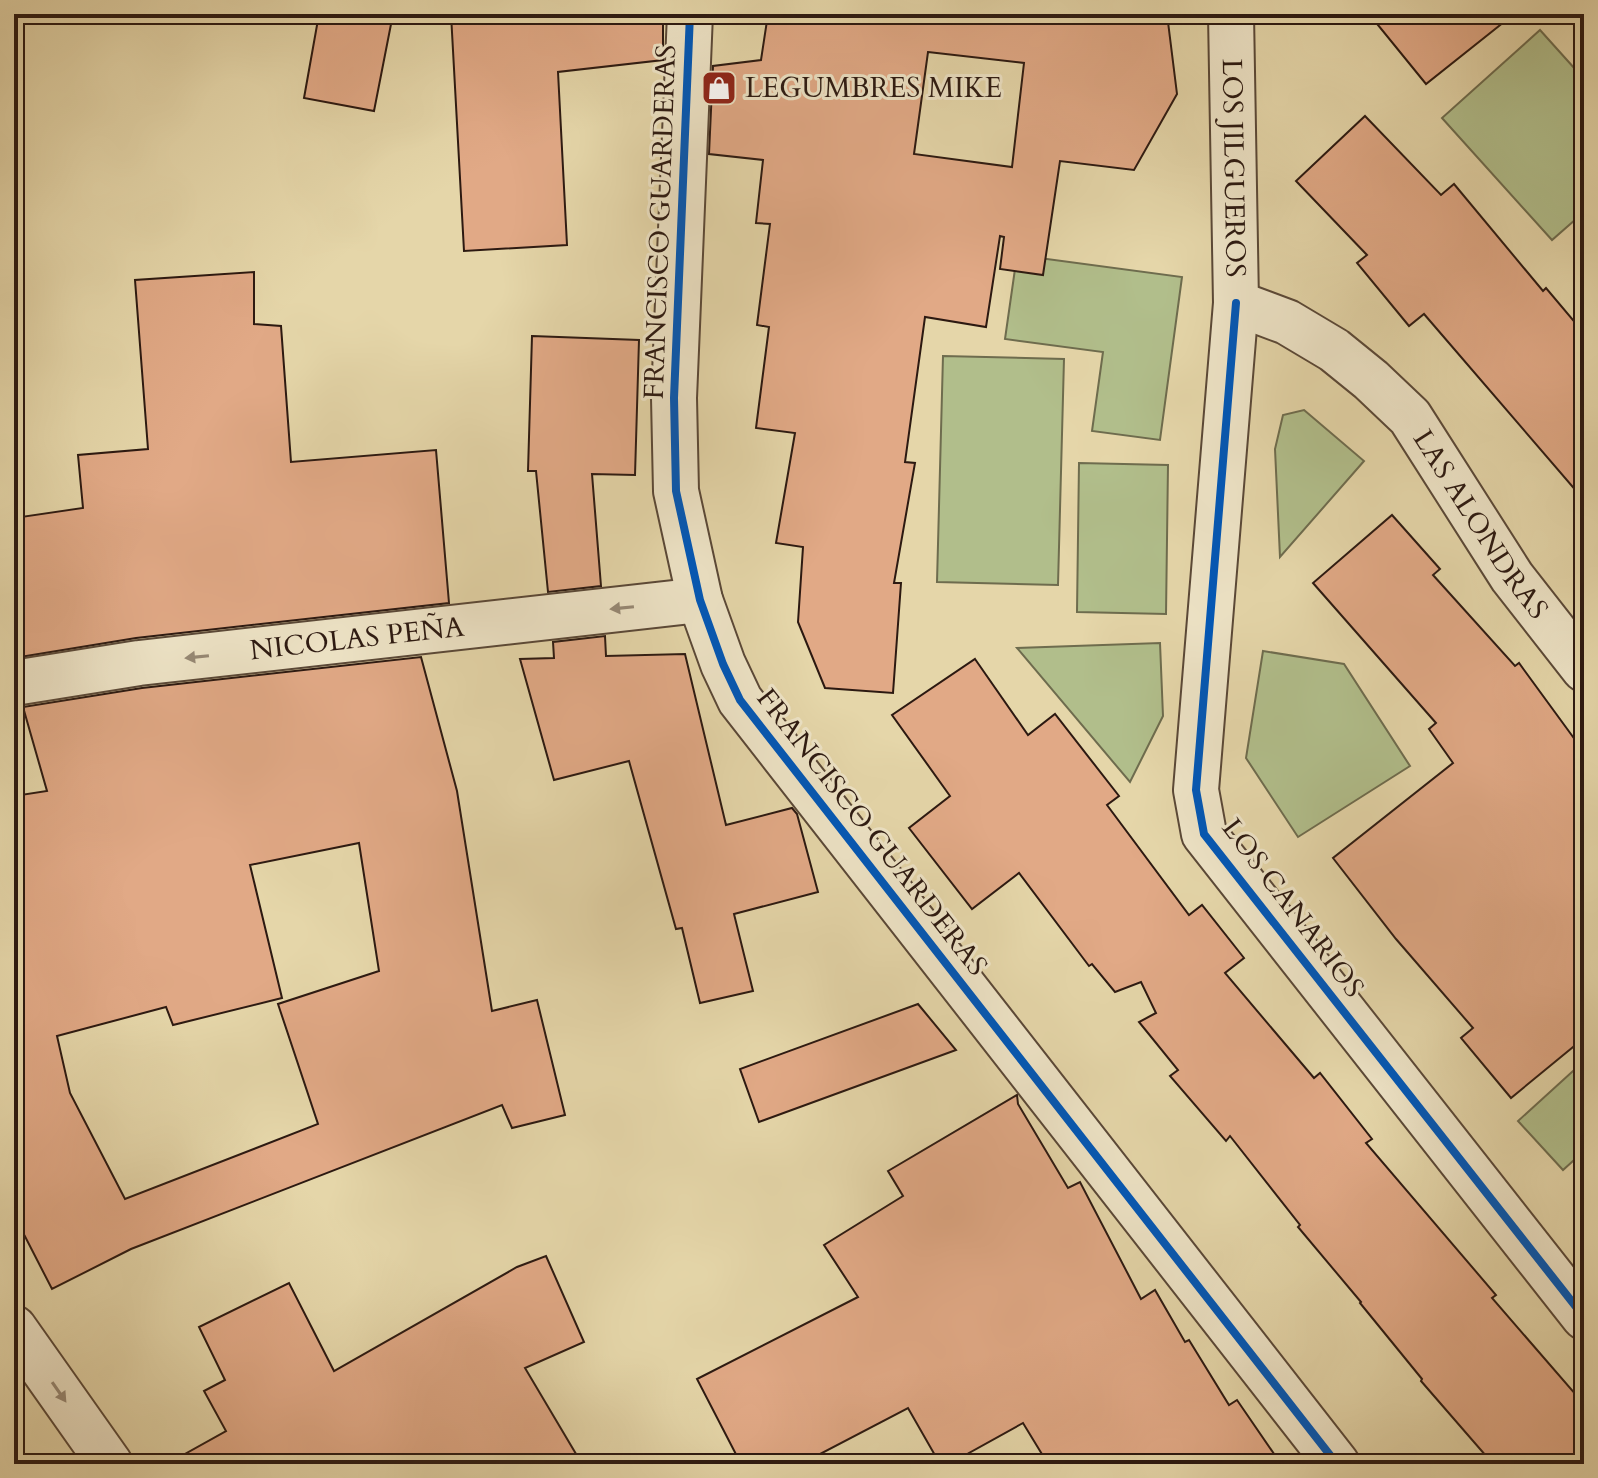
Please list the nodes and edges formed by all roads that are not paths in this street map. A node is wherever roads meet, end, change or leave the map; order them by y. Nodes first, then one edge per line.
1 (690, 14) edge
2 (1231, 14) edge
3 (1236, 303) junction
4 (1410, 417) joint
5 (700, 600) junction
6 (1584, 669) edge
7 (14, 683) edge
8 (1584, 1317) edge
9 (14, 1328) edge
10 (110, 1464) edge
11 (1337, 1464) edge

1 - 5 street, FRANCISCO GUARDERAS
2 - 3 street, LOS JILGUEROS
3 - 4 street, LOS JILGUEROS
3 - 8 street, LOS CANARIOS
4 - 6 street, LAS ALONDRAS
5 -> 7 street, NICOLAS PEÑA
5 - 11 street, FRANCISCO GUARDERAS
9 -> 10 street

